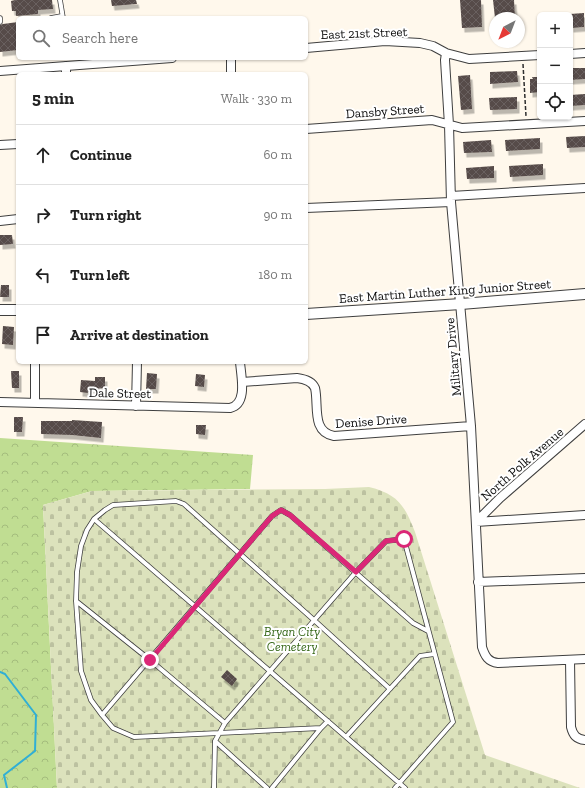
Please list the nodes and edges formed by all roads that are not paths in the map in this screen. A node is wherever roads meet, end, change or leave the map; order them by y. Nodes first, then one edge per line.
1 (60, 0) edge
2 (62, 16) edge
3 (0, 18) edge
4 (0, 22) edge
5 (308, 48) edge
6 (446, 53) junction
7 (585, 53) edge
8 (573, 54) edge
9 (537, 55) edge
10 (154, 60) edge
11 (231, 60) edge
12 (66, 70) edge
13 (0, 71) edge
14 (231, 72) edge
15 (585, 121) edge
16 (449, 125) junction
17 (308, 128) edge
18 (16, 144) edge
19 (0, 145) edge
20 (585, 188) edge
21 (451, 199) junction
22 (308, 208) edge
23 (16, 219) edge
24 (0, 221) edge
25 (585, 294) edge
26 (461, 304) junction
27 (0, 310) edge
28 (16, 310) edge
29 (308, 314) edge
30 (35, 364) edge
31 (137, 364) edge
32 (240, 364) edge
33 (242, 382) junction
34 (0, 402) edge
35 (35, 403) junction
36 (136, 406) junction
37 (585, 424) edge
38 (471, 426) junction
39 (585, 515) edge
40 (94, 519) junction
41 (476, 522) junction
42 (240, 554) junction
43 (356, 572) junction
44 (585, 578) edge
45 (478, 582) junction
46 (76, 601) junction
47 (196, 606) junction
48 (315, 621) junction
49 (428, 632) junction
50 (434, 654) junction
51 (150, 660) junction
52 (570, 660) junction
53 (585, 660) edge
54 (271, 671) junction
55 (390, 689) junction
56 (102, 715) junction
57 (328, 721) junction
58 (226, 723) junction
59 (321, 728) junction
60 (219, 733) junction
61 (346, 737) junction
62 (585, 740) edge
63 (215, 741) junction
64 (399, 783) junction
65 (214, 788) edge
66 (267, 788) edge
67 (272, 788) edge
68 (395, 788) edge
69 (405, 788) edge

1 - 2 lane
3 - 4 lane
5 - 6 street, East 21st Street
6 - 9 street, East 21st Street
6 - 16 street, Military Drive
7 - 8 street
10 - 12 street
11 - 14 street
12 - 13 street
15 - 16 street, Dansby Street
16 - 17 street, Dansby Street
16 - 21 street, Military Drive
18 - 19 street
20 - 21 street
21 - 22 street
21 - 26 street, Military Drive
23 - 24 street
25 - 26 street, East Martin Luther King Junior Street
26 - 29 street, East Martin Luther King Junior Street
26 - 38 street, Military Drive
27 - 28 street
30 - 35 street
31 - 36 street
32 - 33 street
33 - 36 street, Dale Street
33 - 38 street, Denise Drive
34 - 35 street, Dale Street
35 - 36 street, Dale Street
37 - 41 street, North Polk Avenue
38 - 41 street, Military Drive
39 - 41 street
40 - 42 lane
40 - 46 lane
40 - 47 lane
41 - 45 street, Military Drive
42 - 43 lane
42 - 47 lane
42 - 48 lane
43 - 48 lane
43 - 49 lane
43 - 49 lane
44 - 45 street
45 - 52 street, Military Drive
46 - 51 lane
46 - 56 lane
47 - 51 lane
47 - 54 lane
48 - 54 lane
48 - 55 lane
49 - 50 lane
50 - 55 lane
50 - 64 lane
51 - 56 lane
51 - 58 lane
52 - 53 street
52 - 62 street
54 - 57 lane
54 - 58 lane
55 - 61 lane
56 - 60 lane
57 - 59 lane
57 - 61 lane
58 - 60 lane
59 - 60 lane
59 - 67 lane
60 - 63 lane
61 - 64 lane
63 - 65 lane
63 - 66 lane
64 - 68 lane
64 - 69 lane

